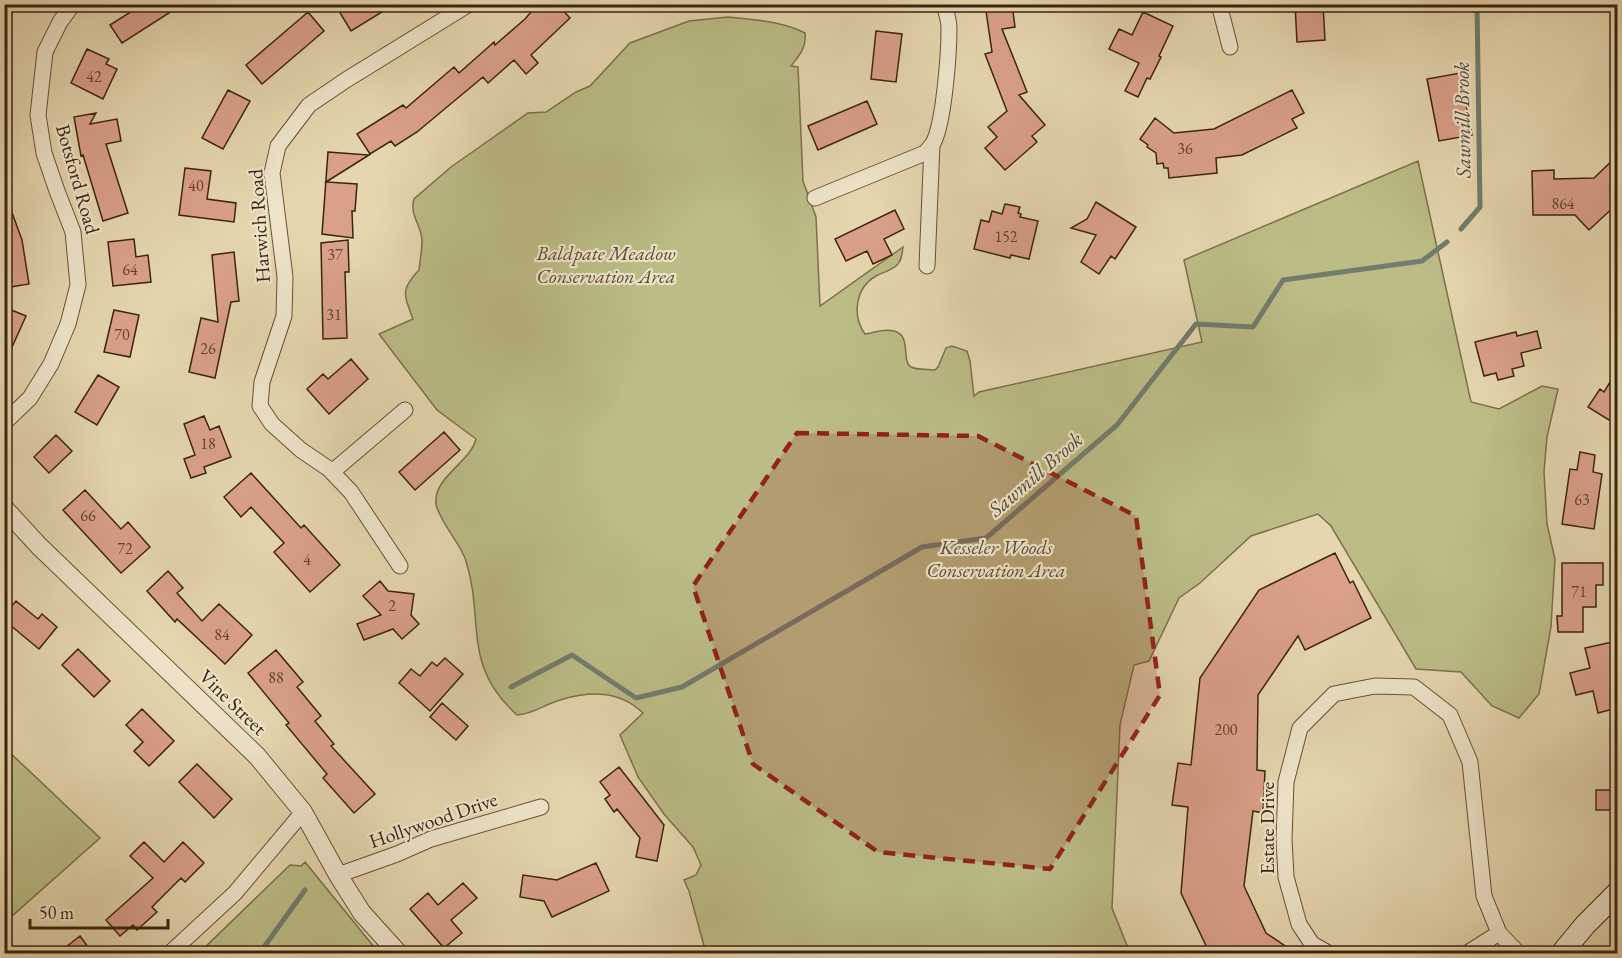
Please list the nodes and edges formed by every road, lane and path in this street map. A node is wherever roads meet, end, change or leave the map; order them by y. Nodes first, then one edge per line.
1 (73, 4) edge
2 (469, 4) edge
3 (944, 4) edge
4 (1220, 4) edge
5 (1230, 47) dead end
6 (933, 145) junction
7 (815, 198) dead end
8 (927, 266) dead end
9 (405, 410) dead end
10 (4, 423) edge
11 (332, 472) junction
12 (4, 508) edge
13 (400, 566) dead end
14 (541, 807) dead end
15 (303, 812) junction
16 (338, 875) junction
17 (1617, 892) edge
18 (1499, 933) junction
19 (169, 954) edge
20 (399, 954) edge
21 (1330, 954) edge
22 (1466, 954) edge
23 (1519, 954) edge
24 (1561, 954) edge

1 - 10 street, Botsford Road
2 - 11 street, Harwich Road
3 - 6 street
4 - 5 street
6 - 7 street
6 - 8 street
9 - 11 street
11 - 13 street, Harwich Road
12 - 15 street, Vine Street
14 - 16 street, Hollywood Drive
15 - 16 street, Vine Street
15 - 19 street
16 - 20 street, Vine Street
17 - 24 main road
18 - 21 street, Estate Drive
18 - 22 street
18 - 23 street, Estate Drive

